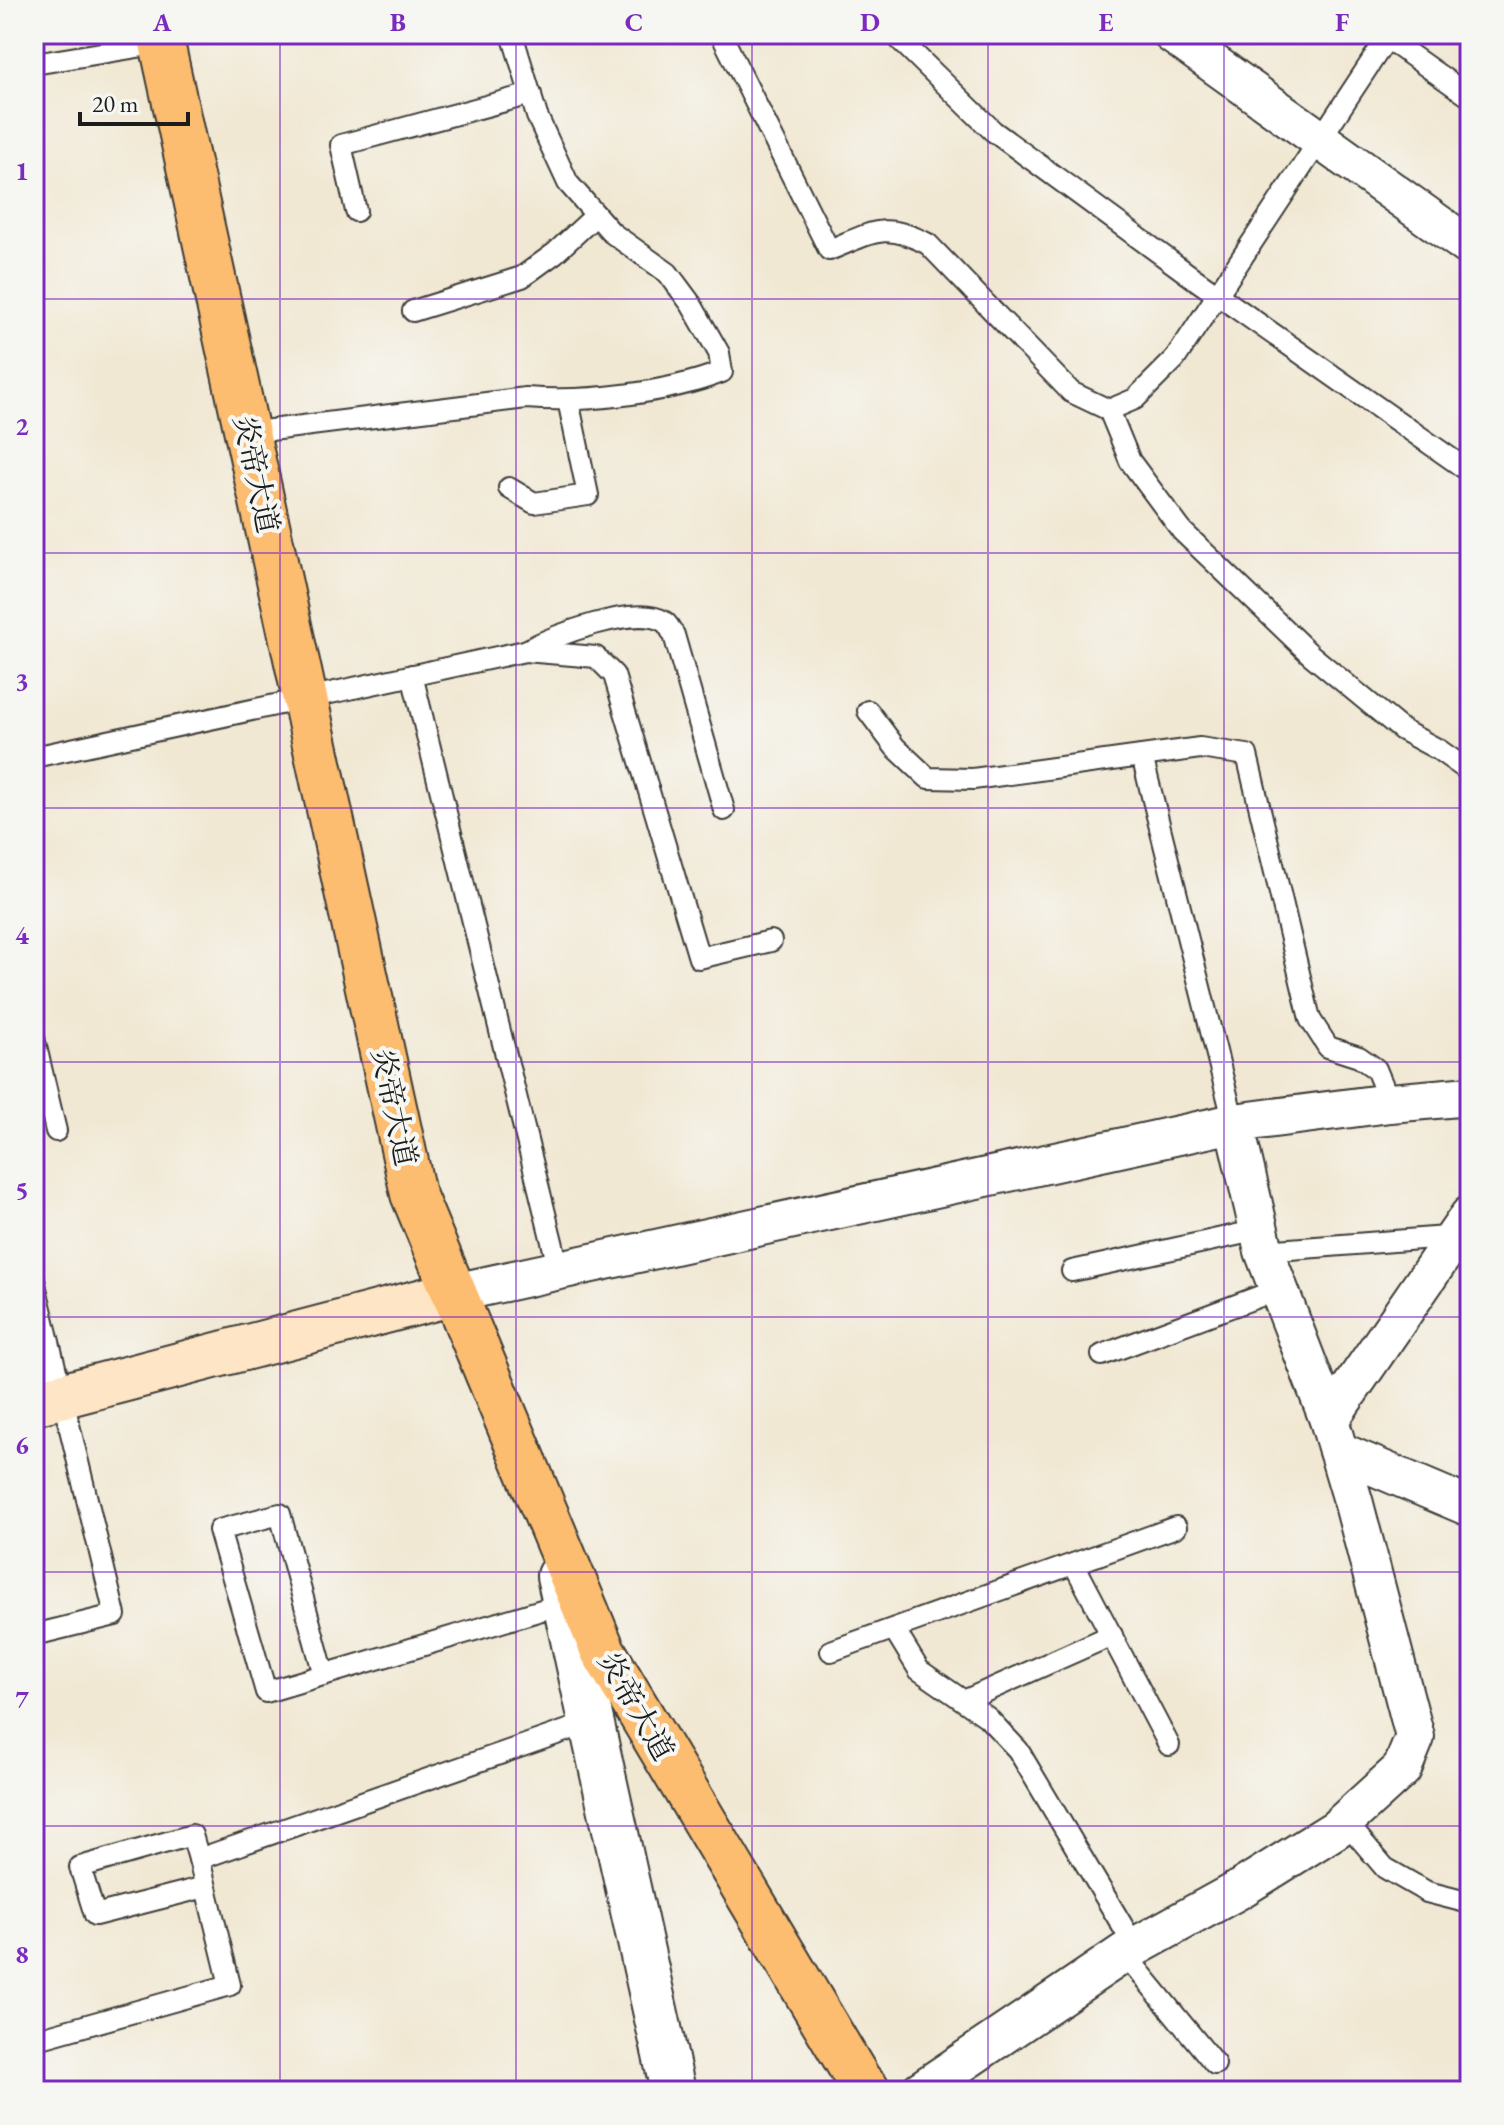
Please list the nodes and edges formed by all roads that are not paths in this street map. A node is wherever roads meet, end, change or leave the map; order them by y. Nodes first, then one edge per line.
1 (512, 34) edge
2 (721, 34) edge
3 (894, 34) edge
4 (1172, 34) edge
5 (161, 39) edge
6 (1396, 39) edge
7 (34, 64) edge
8 (531, 94) junction
9 (1470, 97) edge
10 (1320, 138) junction
11 (356, 211) dead end
12 (596, 215) junction
13 (1470, 247) edge
14 (1216, 295) junction
15 (413, 311) dead end
16 (568, 400) junction
17 (1109, 410) junction
18 (247, 433) junction
19 (1470, 472) edge
20 (509, 488) dead end
21 (525, 651) junction
22 (412, 675) junction
23 (305, 697) junction
24 (868, 711) dead end
25 (1142, 756) junction
26 (34, 757) edge
27 (1470, 772) edge
28 (724, 810) dead end
29 (771, 941) dead end
30 (34, 1038) edge
31 (1470, 1096) edge
32 (1390, 1103) junction
33 (1234, 1123) junction
34 (56, 1131) dead end
35 (1466, 1231) edge
36 (1262, 1241) junction
37 (559, 1270) junction
38 (1072, 1271) dead end
39 (34, 1280) edge
40 (1279, 1289) junction
41 (454, 1293) junction
42 (1102, 1355) dead end
43 (48, 1400) edge
44 (1334, 1436) junction
45 (1470, 1507) edge
46 (545, 1511) junction
47 (1176, 1527) dead end
48 (1074, 1564) junction
49 (565, 1603) junction
50 (894, 1629) junction
51 (34, 1635) edge
52 (1112, 1635) junction
53 (831, 1651) dead end
54 (324, 1675) junction
55 (964, 1701) junction
56 (591, 1722) junction
57 (1169, 1745) dead end
58 (1345, 1821) junction
59 (199, 1859) junction
60 (205, 1887) junction
61 (1470, 1903) edge
62 (1129, 1950) junction
63 (34, 2040) edge
64 (1215, 2064) dead end
65 (673, 2091) edge
66 (868, 2091) edge
67 (920, 2091) edge

1 - 8 lane
2 - 17 lane
3 - 14 lane
4 - 10 street
5 - 7 lane
5 - 18 main road, 炎帝大道
6 - 9 lane
6 - 10 lane
8 - 11 lane
8 - 12 lane
10 - 13 street
10 - 14 lane
12 - 15 lane
12 - 16 lane
14 - 17 lane
14 - 19 lane
16 - 18 lane
16 - 20 lane
17 - 27 lane
18 - 23 main road, 炎帝大道
21 - 22 lane
21 - 28 lane
21 - 29 lane
22 - 23 lane
22 - 37 lane
23 - 26 lane
23 - 41 main road, 炎帝大道
24 - 25 lane
25 - 32 lane
25 - 33 lane
30 - 34 lane
31 - 32 street
32 - 33 street
33 - 36 street
33 - 37 street
35 - 36 lane
35 - 44 street
36 - 38 lane
36 - 40 street
37 - 41 street
39 - 43 lane
40 - 42 lane
40 - 44 street
41 - 43 main road
41 - 46 main road, 炎帝大道
43 - 51 lane
44 - 45 street
44 - 58 street
46 - 49 street
46 - 66 main road, 炎帝大道
47 - 48 lane
48 - 50 lane
48 - 52 lane
49 - 54 lane
49 - 56 street
50 - 53 lane
50 - 55 lane
52 - 55 lane
52 - 57 lane
54 - 54 lane
55 - 62 lane
56 - 59 lane
56 - 65 street
58 - 61 lane
58 - 62 street
59 - 60 lane
59 - 60 lane
60 - 63 lane
62 - 64 lane
62 - 67 street

